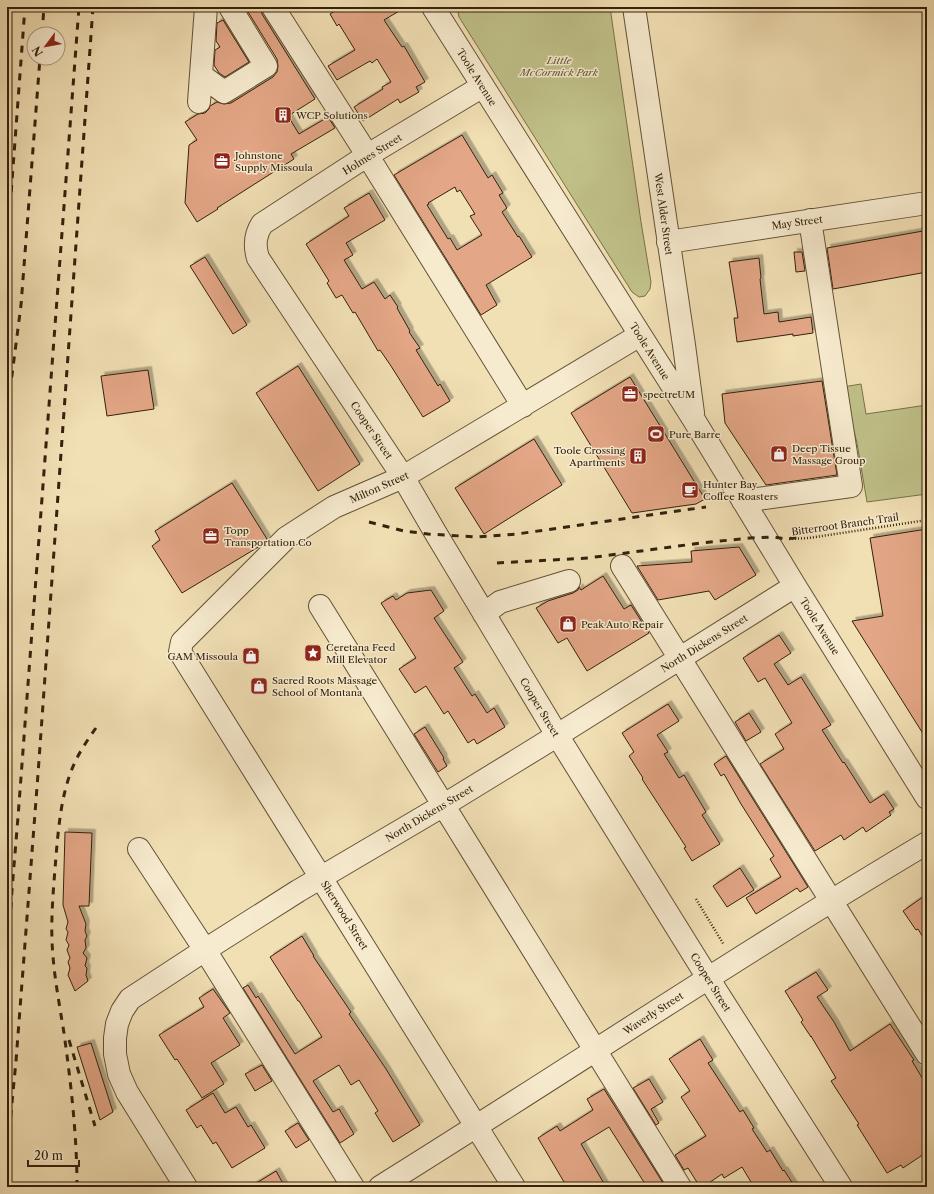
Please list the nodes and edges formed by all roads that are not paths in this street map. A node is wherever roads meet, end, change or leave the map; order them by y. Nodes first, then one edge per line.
1 (206, 7) edge
2 (230, 7) edge
3 (273, 7) edge
4 (433, 7) edge
5 (634, 7) edge
6 (201, 75) junction
7 (483, 86) junction
8 (199, 102) dead end
9 (368, 155) junction
10 (927, 203) edge
11 (810, 220) junction
12 (262, 224) joint
13 (668, 242) junction
14 (640, 335) junction
15 (523, 406) junction
16 (694, 420) junction
17 (404, 477) junction
18 (743, 501) junction
19 (622, 566) dead end
20 (570, 581) dead end
21 (795, 586) junction
22 (320, 606) dead end
23 (484, 614) junction
24 (182, 642) joint
25 (680, 659) junction
26 (557, 736) junction
27 (927, 798) edge
28 (444, 805) junction
29 (927, 842) edge
30 (139, 848) dead end
31 (321, 877) junction
32 (832, 902) junction
33 (205, 950) junction
34 (708, 978) junction
35 (596, 1050) junction
36 (927, 1054) edge
37 (477, 1127) junction
38 (186, 1187) edge
39 (353, 1187) edge
40 (380, 1187) edge
41 (514, 1187) edge
42 (680, 1187) edge
43 (841, 1187) edge

1 - 6 street
2 - 6 street
3 - 9 street
4 - 7 street, Toole Avenue
5 - 13 street, West Alder Street
6 - 8 street
7 - 9 street, Holmes Street
7 - 14 street, Toole Avenue
9 - 12 street, Holmes Street
9 - 15 street
10 - 11 street, May Street
11 - 13 street, May Street
11 - 18 street
12 - 17 street, Cooper Street
13 - 16 street, West Alder Street
14 - 15 street, Milton Street
14 - 16 street, Toole Avenue
15 - 17 street, Milton Street
16 - 18 street, Toole Avenue
17 - 23 street, Cooper Street
17 - 24 street, Milton Street
18 - 21 street, Toole Avenue
19 - 25 street
20 - 23 street
21 - 25 street, North Dickens Street
21 - 27 street, Toole Avenue
22 - 28 street
23 - 26 street, Cooper Street
24 - 31 street, Sherwood Street
25 - 26 street, North Dickens Street
25 - 32 street
26 - 28 street, North Dickens Street
26 - 34 street, Cooper Street
28 - 31 street, North Dickens Street
28 - 35 street
29 - 32 street, Waverly Street
30 - 33 street
31 - 33 street, North Dickens Street
31 - 37 street, Sherwood Street
32 - 34 street, Waverly Street
32 - 36 street
33 - 38 street, North Dickens Street
33 - 39 street
34 - 35 street, Waverly Street
34 - 43 street, Cooper Street
35 - 37 street, Waverly Street
35 - 42 street
37 - 40 street, Waverly Street
37 - 41 street, Sherwood Street

